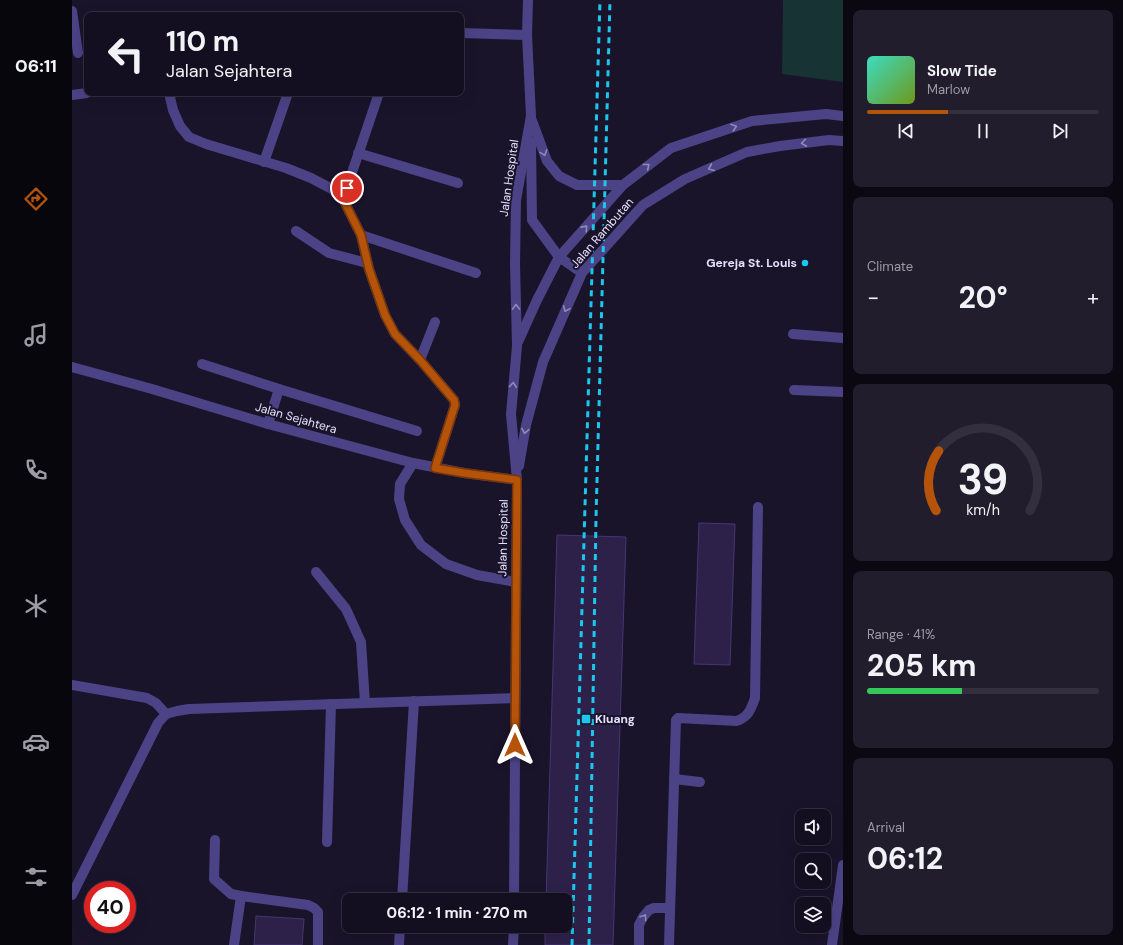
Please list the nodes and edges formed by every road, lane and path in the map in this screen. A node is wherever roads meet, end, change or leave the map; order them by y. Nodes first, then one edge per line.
1 (528, 0) edge
2 (72, 11) edge
3 (464, 33) edge
4 (527, 35) junction
5 (79, 53) edge
6 (84, 93) edge
7 (72, 95) edge
8 (170, 96) edge
9 (287, 96) edge
10 (378, 96) edge
11 (531, 116) junction
12 (843, 116) edge
13 (843, 141) edge
14 (358, 153) junction
15 (264, 162) junction
16 (458, 183) dead end
17 (623, 185) junction
18 (343, 199) junction
19 (296, 231) dead end
20 (361, 235) junction
21 (559, 257) junction
22 (367, 262) junction
23 (476, 273) dead end
24 (582, 273) junction
25 (435, 322) dead end
26 (793, 334) dead end
27 (843, 338) edge
28 (517, 346) junction
29 (420, 360) junction
30 (202, 364) dead end
31 (72, 367) edge
32 (279, 389) junction
33 (794, 390) dead end
34 (843, 392) edge
35 (268, 424) junction
36 (417, 431) dead end
37 (413, 463) junction
38 (435, 468) junction
39 (517, 480) junction
40 (758, 507) dead end
41 (316, 572) dead end
42 (516, 582) junction
43 (72, 685) edge
44 (515, 698) junction
45 (414, 701) junction
46 (365, 703) junction
47 (331, 704) junction
48 (166, 714) junction
49 (674, 779) junction
50 (700, 782) dead end
51 (215, 840) dead end
52 (327, 842) dead end
53 (843, 865) edge
54 (842, 892) edge
55 (402, 893) edge
56 (514, 893) edge
57 (72, 895) edge
58 (241, 896) junction
59 (670, 908) junction
60 (400, 933) edge
61 (514, 933) edge
62 (234, 945) edge
63 (318, 945) edge
64 (399, 945) edge
65 (513, 945) edge
66 (639, 945) edge
67 (669, 945) edge
68 (832, 945) edge

1 - 4 street, Jalan Hospital
2 - 5 street
3 - 4 street
4 - 11 street, Jalan Hospital
6 - 7 street
8 - 15 street
9 - 15 street
10 - 14 street
11 -> 17 street
11 - 21 street
28 -> 11 street, Jalan Hospital
17 -> 12 street, Jalan Rambutan
13 -> 24 street, Jalan Rambutan
14 - 16 street
14 - 18 street
15 - 18 street
21 -> 17 street, Jalan Rambutan
18 - 20 street
19 - 22 street
20 - 22 street
20 - 23 street
21 - 24 street
21 - 28 street, Jalan Rambutan
22 - 29 street
24 -> 39 street, Jalan Rambutan
25 - 29 street
26 - 27 street
39 -> 28 street, Jalan Hospital
29 - 38 street
30 - 32 street
31 - 35 street, Jalan Sejahtera
32 - 35 street
32 - 36 street
33 - 34 street
35 - 37 street, Jalan Sejahtera
37 - 38 street, Jalan Sejahtera
37 - 42 street
38 - 39 street, Jalan Sejahtera
39 - 42 street, Jalan Hospital
40 - 49 street
41 - 46 street
42 - 44 street, Jalan Hospital
43 - 48 street
44 - 45 street
44 - 56 street, Jalan Hospital
45 - 46 street
45 - 55 street
46 - 47 street
47 - 48 street
47 - 52 street
48 - 57 street
49 - 50 street
49 - 59 street
51 - 58 street
53 - 54 street
54 - 68 street
58 - 62 street
58 - 63 street
66 -> 59 street
59 - 67 street
60 - 64 street
61 - 65 street

